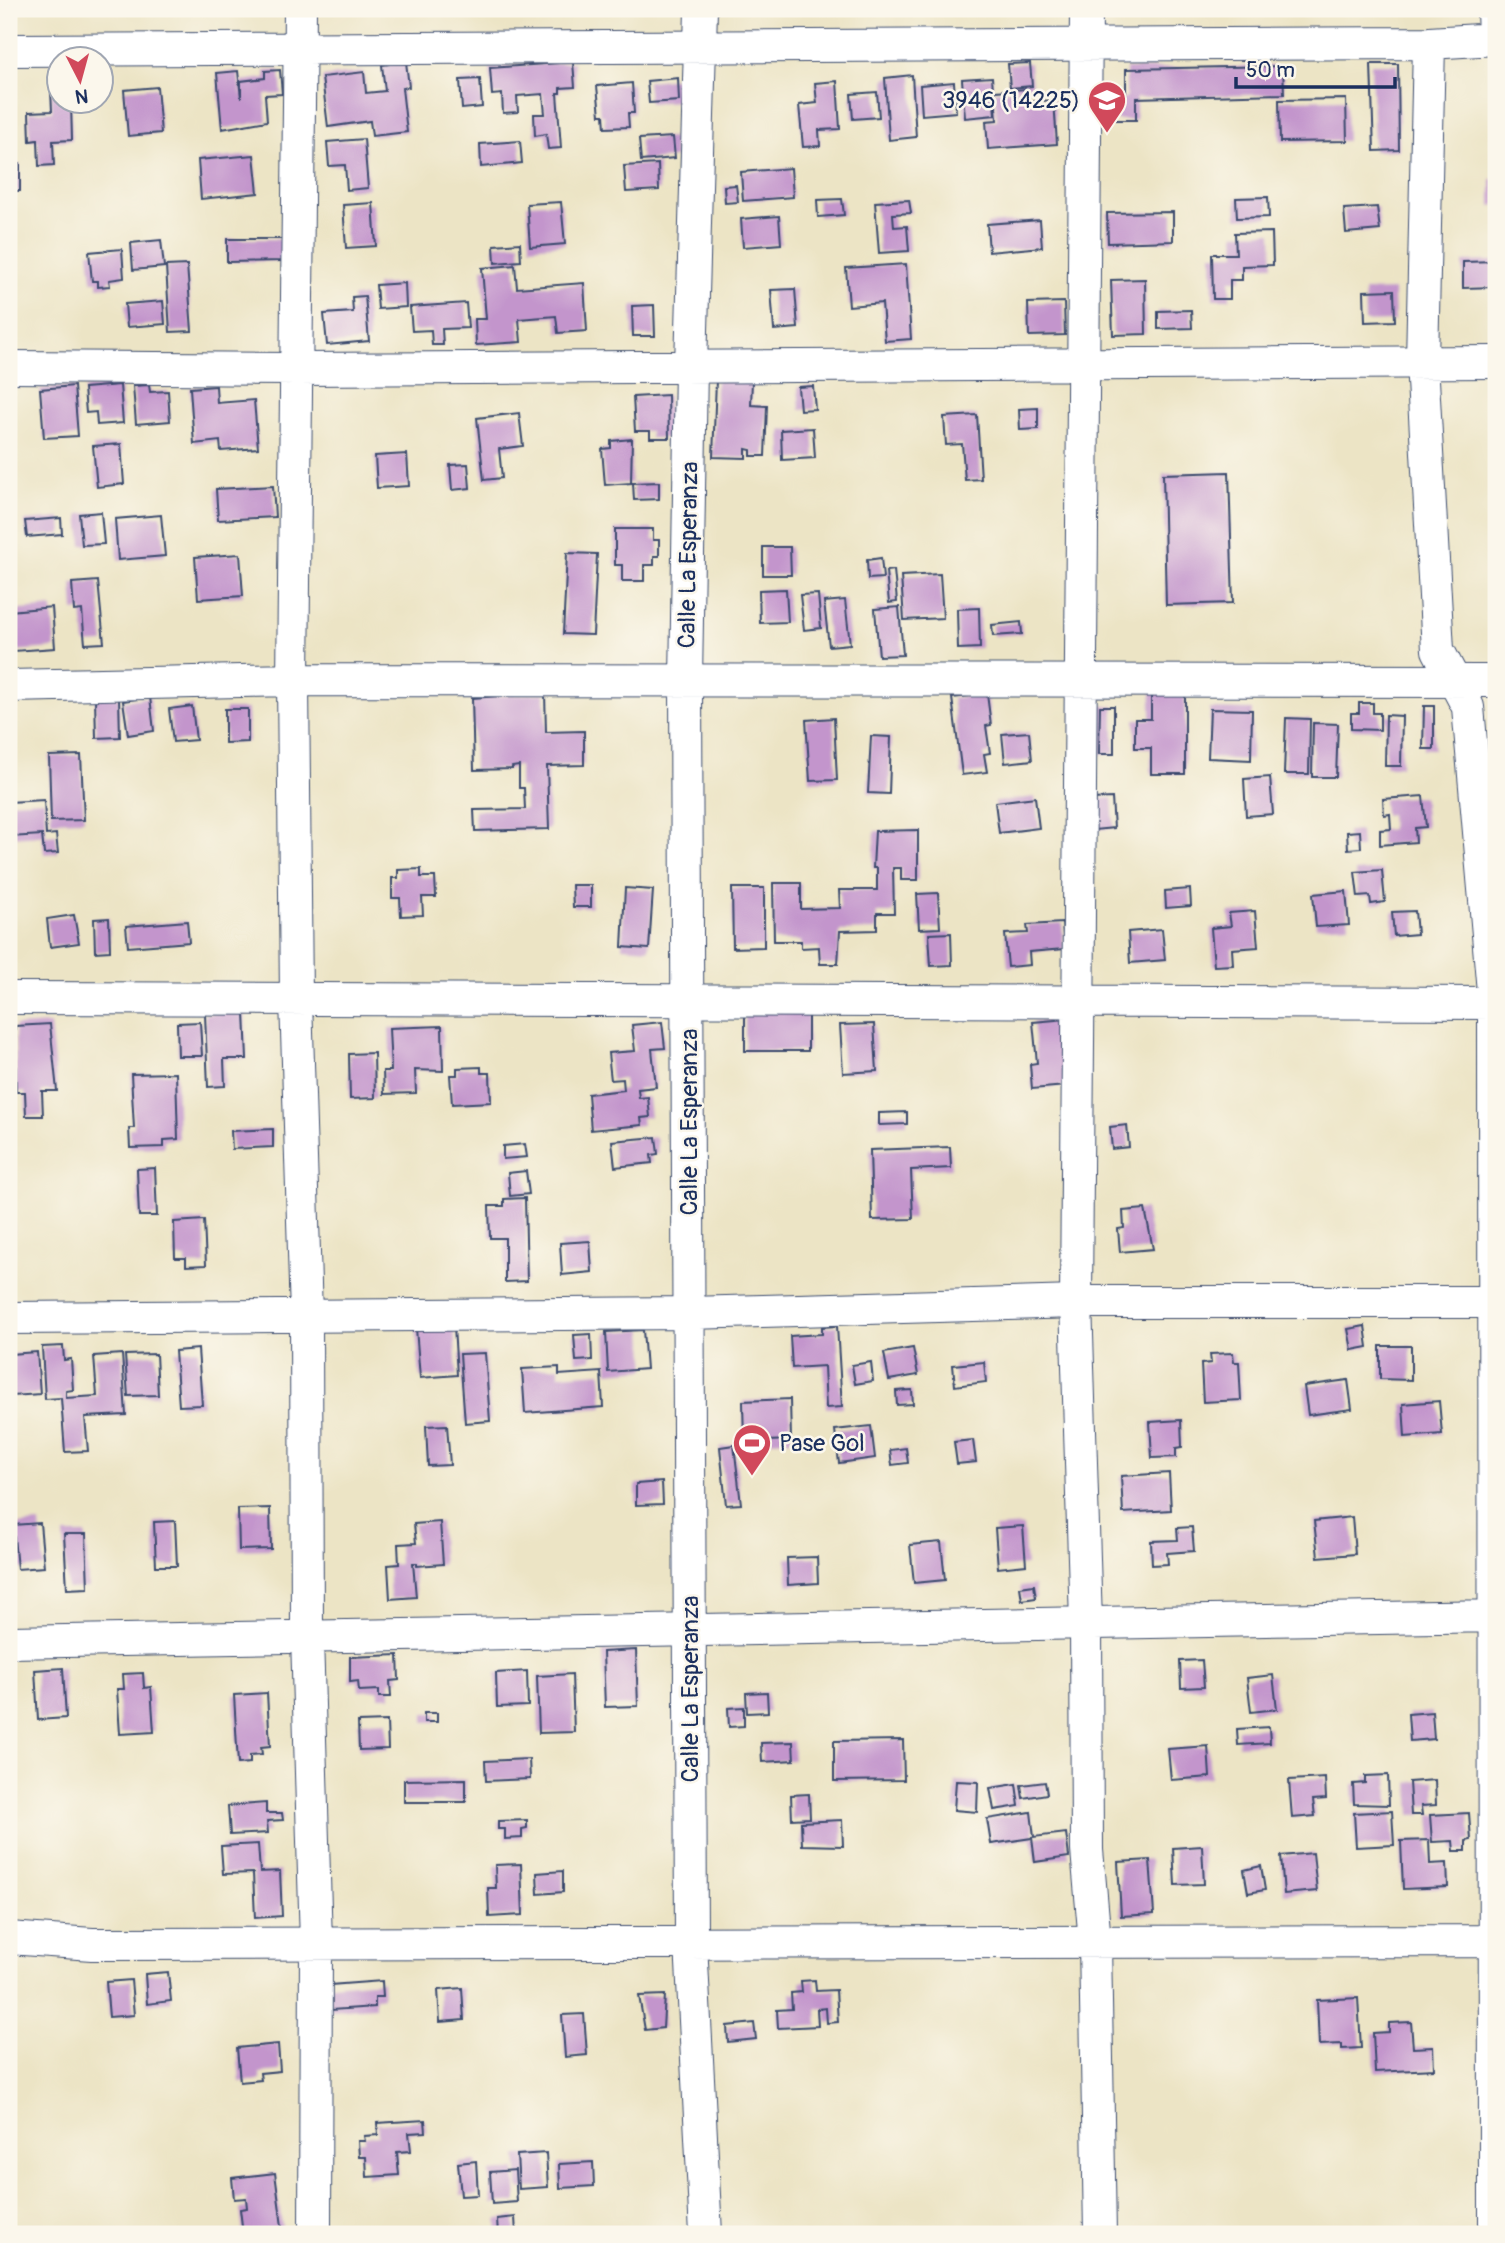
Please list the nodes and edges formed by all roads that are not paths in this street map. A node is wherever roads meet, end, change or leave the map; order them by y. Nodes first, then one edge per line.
1 (300, 9) edge
2 (703, 9) edge
3 (1086, 9) edge
4 (1494, 29) edge
5 (1429, 43) junction
6 (1086, 44) junction
7 (701, 46) junction
8 (300, 49) junction
9 (9, 50) edge
10 (1422, 362) junction
11 (1496, 362) edge
12 (1083, 364) junction
13 (691, 366) junction
14 (9, 367) edge
15 (298, 369) junction
16 (1081, 680) junction
17 (293, 681) junction
18 (686, 681) junction
19 (1453, 681) junction
20 (1496, 681) edge
21 (9, 686) edge
22 (9, 998) edge
23 (296, 1000) junction
24 (689, 1002) junction
25 (1079, 1002) junction
26 (1495, 1003) edge
27 (1076, 1302) junction
28 (1495, 1302) edge
29 (690, 1313) junction
30 (306, 1315) junction
31 (9, 1318) edge
32 (1495, 1616) edge
33 (1086, 1623) junction
34 (690, 1630) junction
35 (307, 1637) junction
36 (9, 1642) edge
37 (9, 1938) edge
38 (1494, 1941) edge
39 (691, 1942) junction
40 (1095, 1942) junction
41 (316, 1943) junction
42 (315, 2234) edge
43 (706, 2234) edge
44 (1100, 2234) edge
45 (1495, 2234) edge

1 - 8 street
2 - 7 street, Calle La Esperanza
3 - 6 street
4 - 5 street
5 - 6 street
5 - 10 street
6 - 7 street
6 - 12 street
7 - 8 street
7 - 13 street, Calle La Esperanza
8 - 9 street
8 - 15 street
10 - 11 street
10 - 12 street
10 - 19 street
12 - 13 street
12 - 16 street
13 - 15 street
13 - 18 street, Calle La Esperanza
14 - 15 street
15 - 17 street
16 - 18 street
16 - 19 street
16 - 25 street
17 - 18 street
17 - 21 street
17 - 23 street
18 - 24 street, Calle La Esperanza
19 - 20 street
19 - 26 street
22 - 23 street
23 - 24 street
23 - 30 street
24 - 25 street
24 - 29 street, Calle La Esperanza
25 - 26 street
25 - 27 street
26 - 28 street
27 - 28 street
27 - 29 street
27 - 33 street
28 - 32 street
29 - 30 street
29 - 34 street, Calle La Esperanza
30 - 31 street
30 - 35 street
32 - 33 street
32 - 38 street
33 - 34 street
33 - 40 street
34 - 35 street
34 - 39 street, Calle La Esperanza
35 - 36 street
35 - 41 street
37 - 41 street
38 - 40 street
38 - 45 street
39 - 40 street
39 - 41 street
39 - 43 street, Calle La Esperanza
40 - 44 street
41 - 42 street

